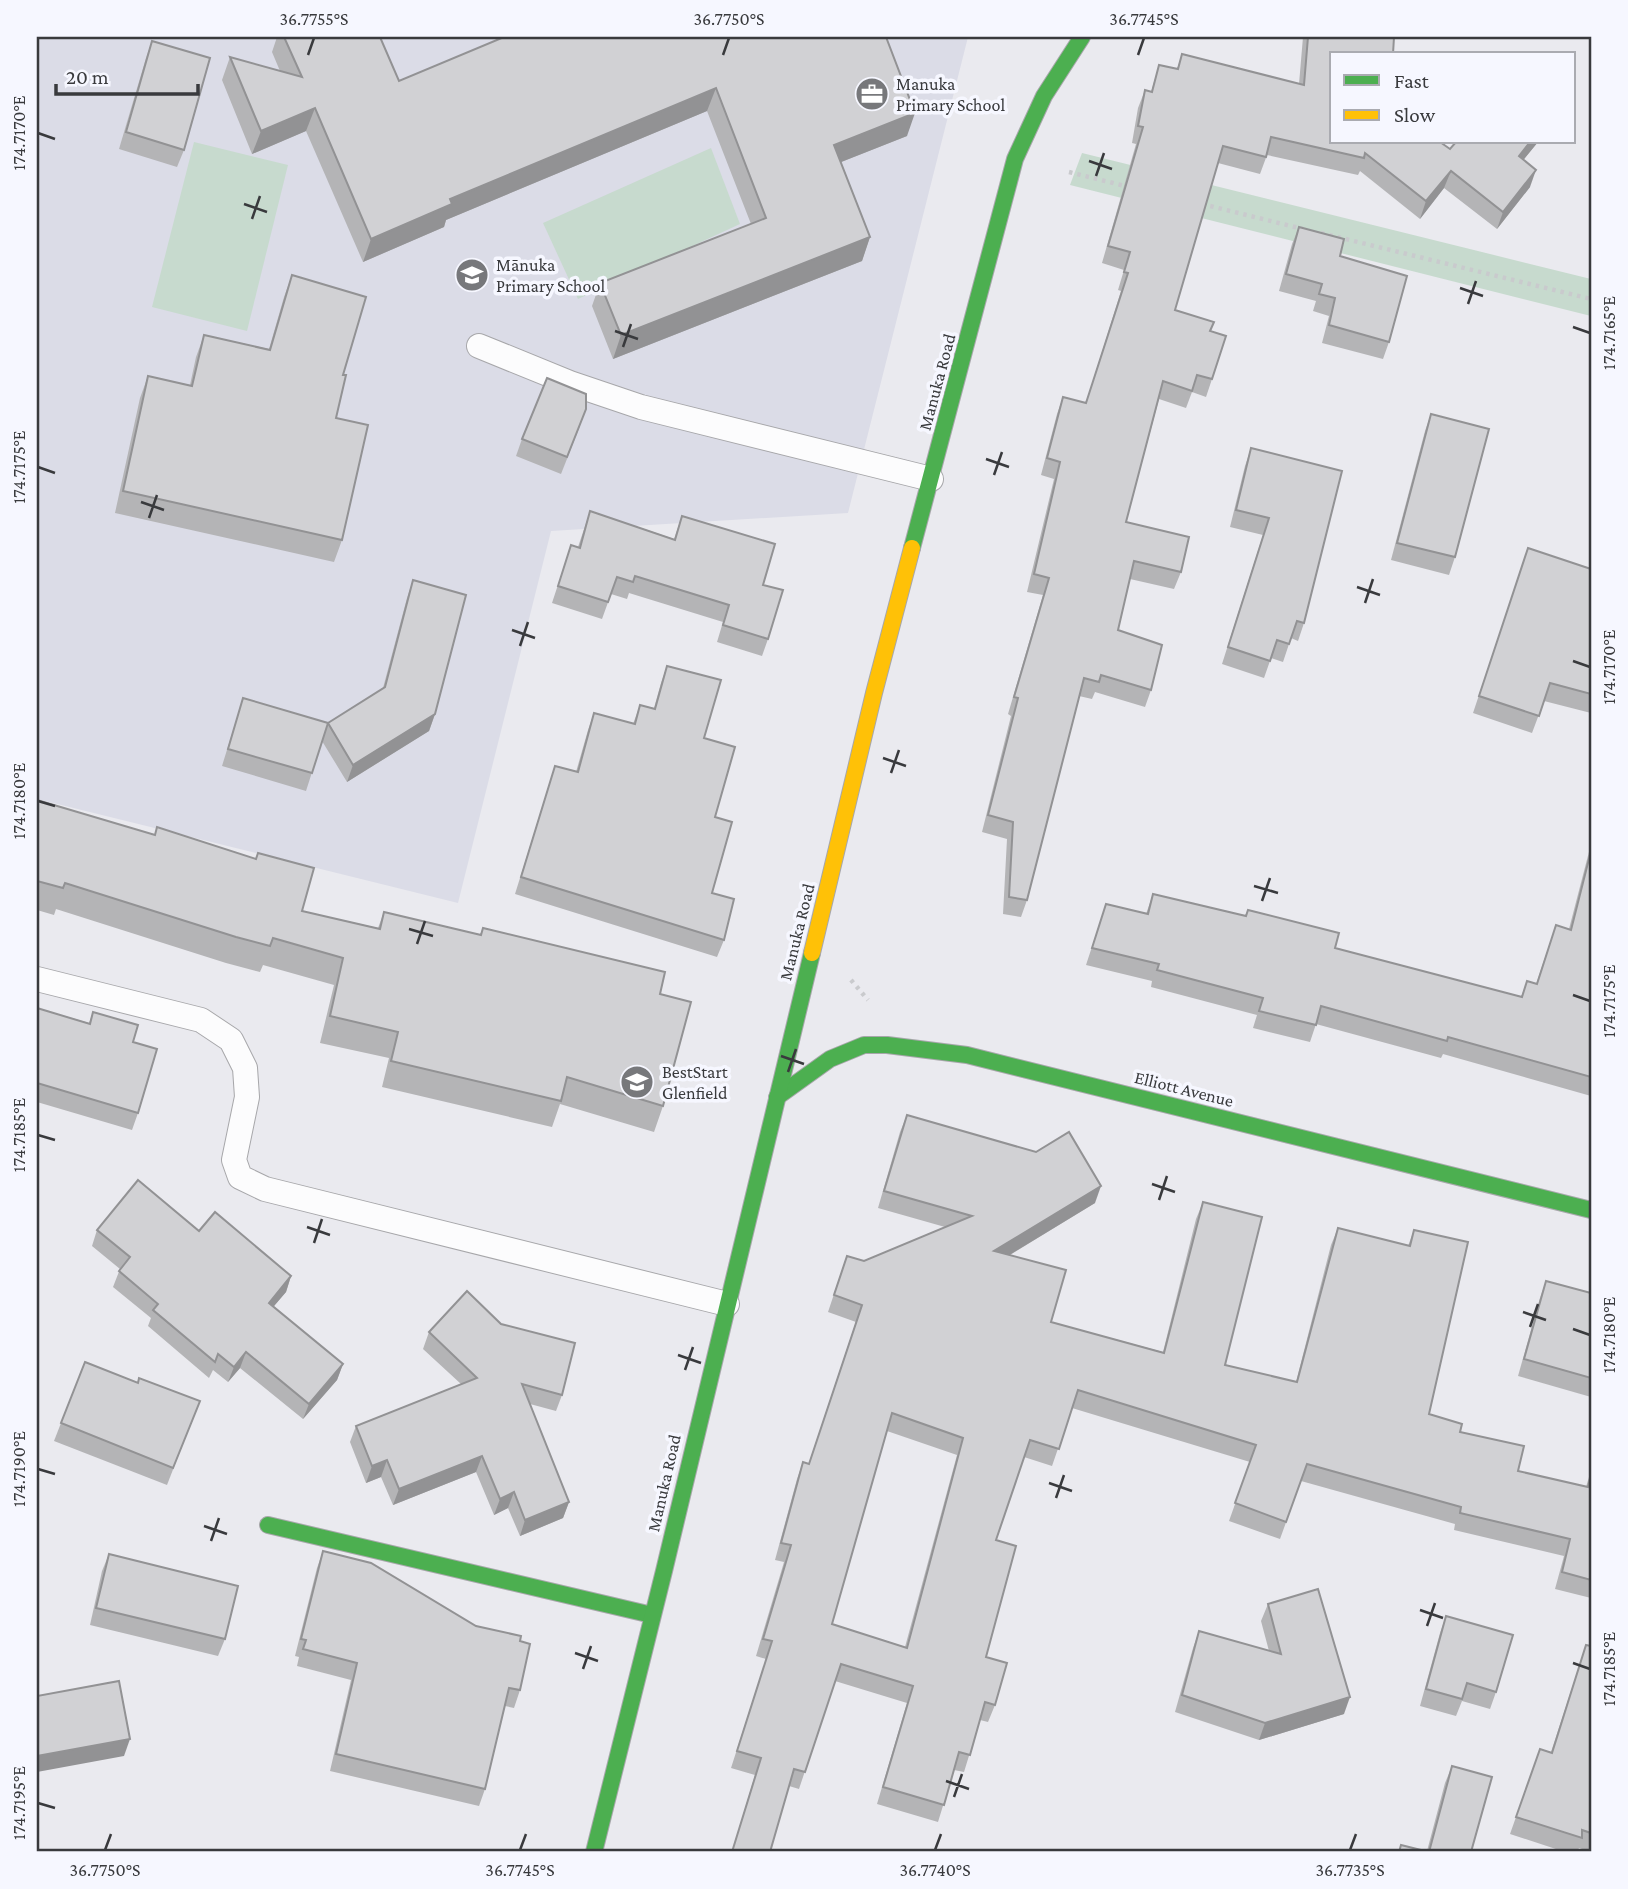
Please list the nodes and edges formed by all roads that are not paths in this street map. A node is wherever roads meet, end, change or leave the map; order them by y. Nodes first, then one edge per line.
1 (1082, 37) edge
2 (479, 346) dead end
3 (931, 479) junction
4 (37, 979) edge
5 (777, 1097) junction
6 (1591, 1209) edge
7 (727, 1304) junction
8 (268, 1525) dead end
9 (652, 1615) junction
10 (594, 1852) edge

1 - 3 street, Manuka Road
2 - 3 lane
3 - 5 street, Manuka Road
4 - 7 lane
5 - 6 street, Elliott Avenue
5 - 7 street, Manuka Road
7 - 9 street, Manuka Road
8 - 9 street
9 - 10 street, Manuka Road

